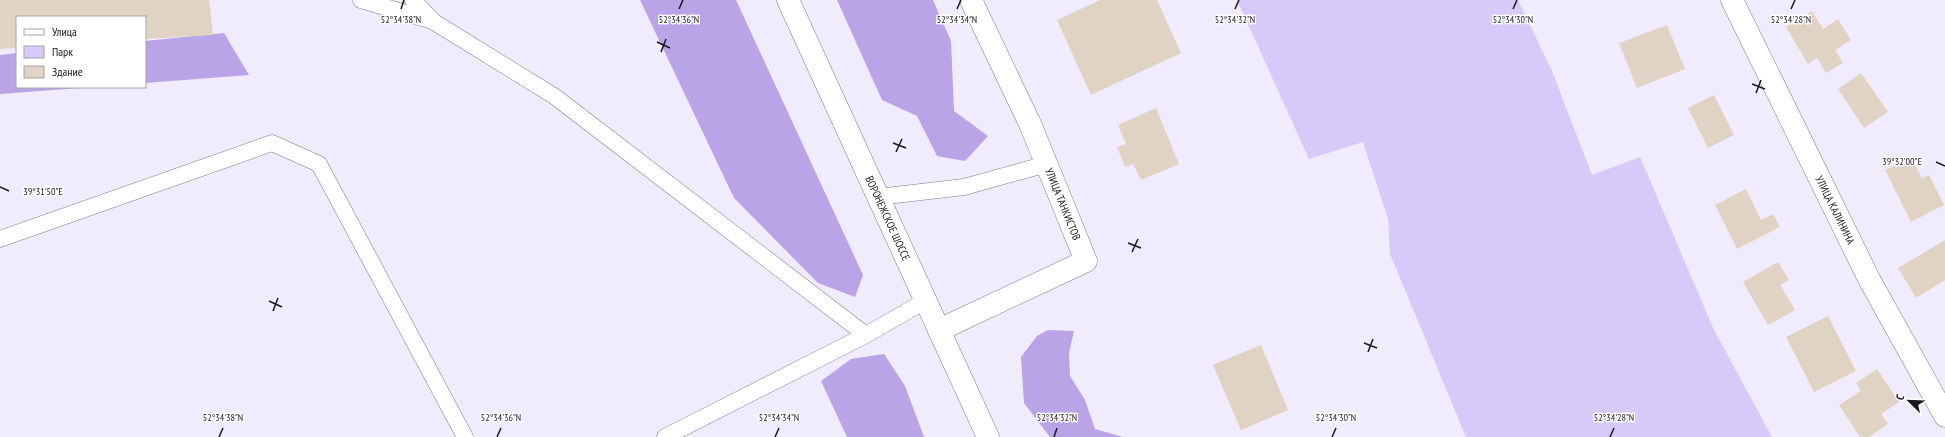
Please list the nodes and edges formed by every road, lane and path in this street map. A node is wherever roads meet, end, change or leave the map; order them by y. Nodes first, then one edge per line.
1 (361, 0) edge
2 (413, 0) edge
3 (788, 0) edge
4 (971, 0) edge
5 (1732, 0) edge
6 (434, 22) junction
7 (1047, 164) junction
8 (878, 198) junction
9 (0, 239) edge
10 (925, 301) junction
11 (939, 330) junction
12 (866, 335) junction
13 (1945, 416) edge
14 (465, 437) edge
15 (665, 437) edge
16 (988, 437) edge

1 - 6 lane
2 - 6 lane
3 - 8 street, ВОРОНЕЖСКОЕ ШОССЕ
4 - 7 street, УЛИЦА ТАНКИСТОВ
5 - 13 street, УЛИЦА КАЛИНИНА
6 - 12 lane
7 - 8 lane
7 - 11 street, УЛИЦА ТАНКИСТОВ
8 - 10 street, ВОРОНЕЖСКОЕ ШОССЕ
9 - 14 lane
10 - 11 street, ВОРОНЕЖСКОЕ ШОССЕ
10 - 12 lane
11 - 16 street, ВОРОНЕЖСКОЕ ШОССЕ
12 - 15 lane

